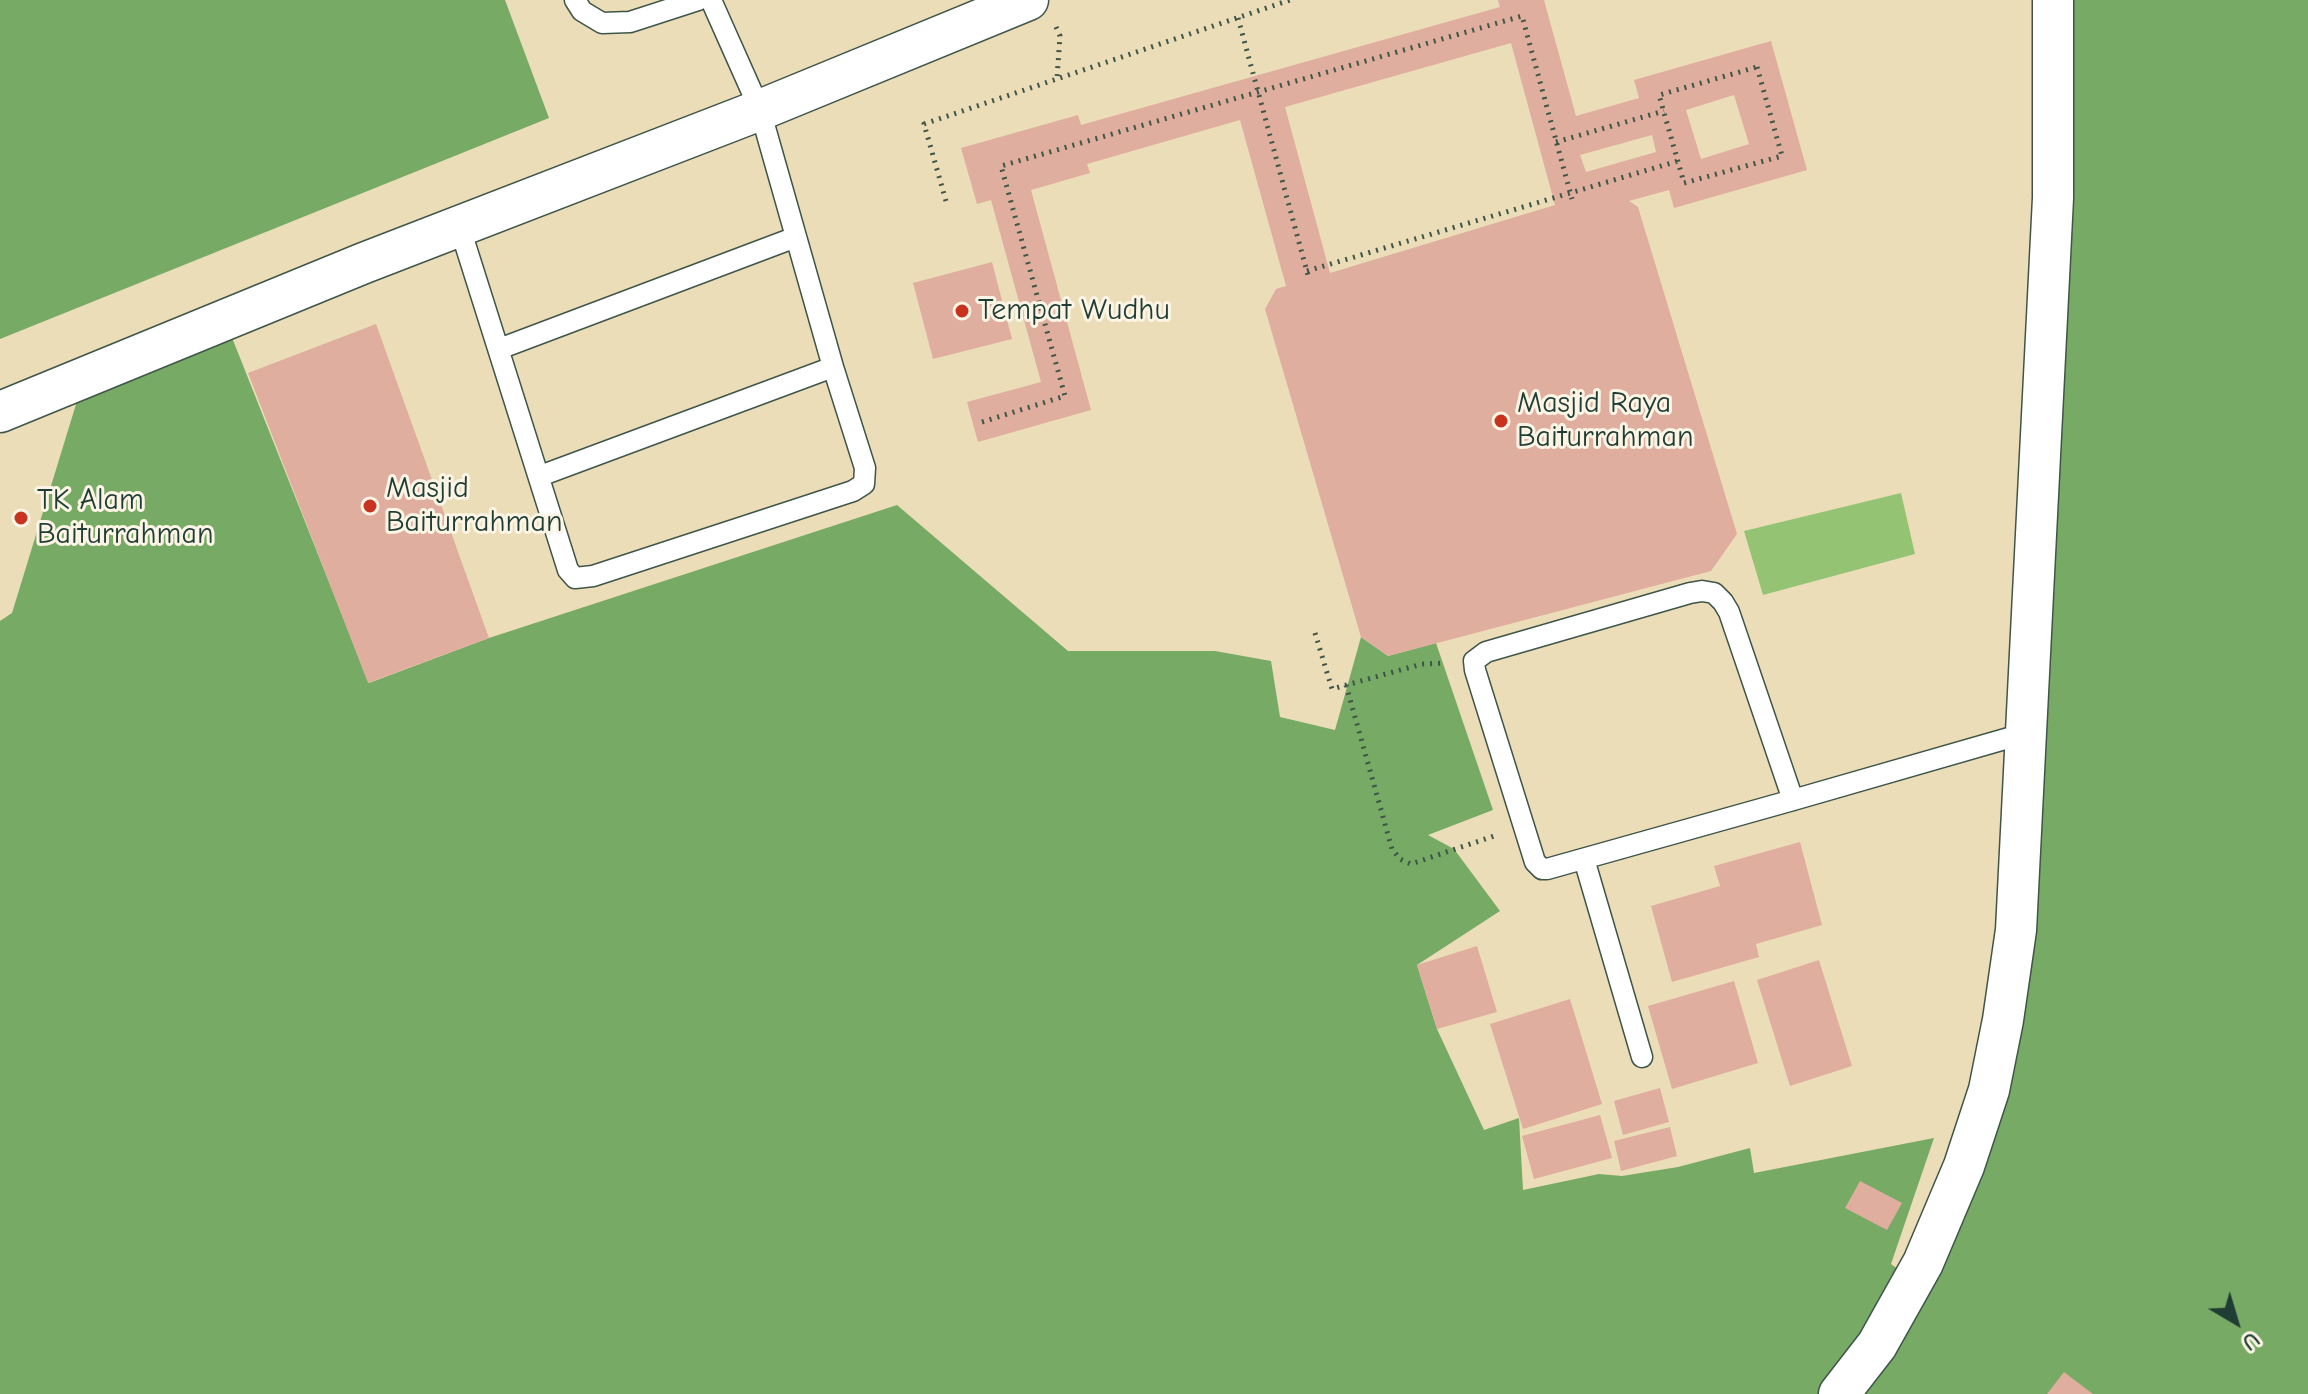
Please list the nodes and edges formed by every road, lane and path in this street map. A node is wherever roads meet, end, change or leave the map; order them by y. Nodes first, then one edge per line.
1 (575, 0) edge
2 (698, 0) edge
3 (711, 0) edge
4 (1290, 0) edge
5 (2053, 0) edge
6 (1280, 2) edge
7 (1042, 12) edge
8 (1238, 18) junction
9 (1057, 78) junction
10 (1258, 92) junction
11 (760, 110) junction
12 (1664, 111) junction
13 (1556, 142) junction
14 (1678, 161) junction
15 (1572, 196) junction
16 (946, 201) dead end
17 (459, 225) junction
18 (796, 237) junction
19 (1307, 271) junction
20 (1309, 279) dead end
21 (499, 349) junction
22 (833, 367) junction
23 (0, 412) edge
24 (982, 422) dead end
25 (540, 476) junction
26 (1315, 633) dead end
27 (1474, 661) junction
28 (1346, 685) junction
29 (2026, 733) junction
30 (1793, 800) junction
31 (1501, 833) dead end
32 (1584, 859) junction
33 (1642, 1057) dead end
34 (1839, 1394) edge

1 - 2 lane
3 - 11 lane
4 - 6 path
5 - 29 street
6 - 8 path
7 - 9 path
7 - 11 street
8 - 9 path
8 - 10 path
9 - 16 path
10 - 13 path
10 - 19 path
10 - 24 path
11 - 17 street
11 - 18 lane
12 - 13 path
12 - 14 path
12 - 14 path
13 - 15 path
14 - 15 path
15 - 19 path
17 - 21 lane
17 - 23 street
18 - 21 lane
18 - 22 lane
19 - 20 path
21 - 25 lane
22 - 25 lane
22 - 25 lane
26 - 28 path
27 - 28 path
27 - 30 lane
27 - 32 lane
28 - 31 path
29 - 30 lane
29 - 34 street
30 - 32 lane
32 - 33 lane

